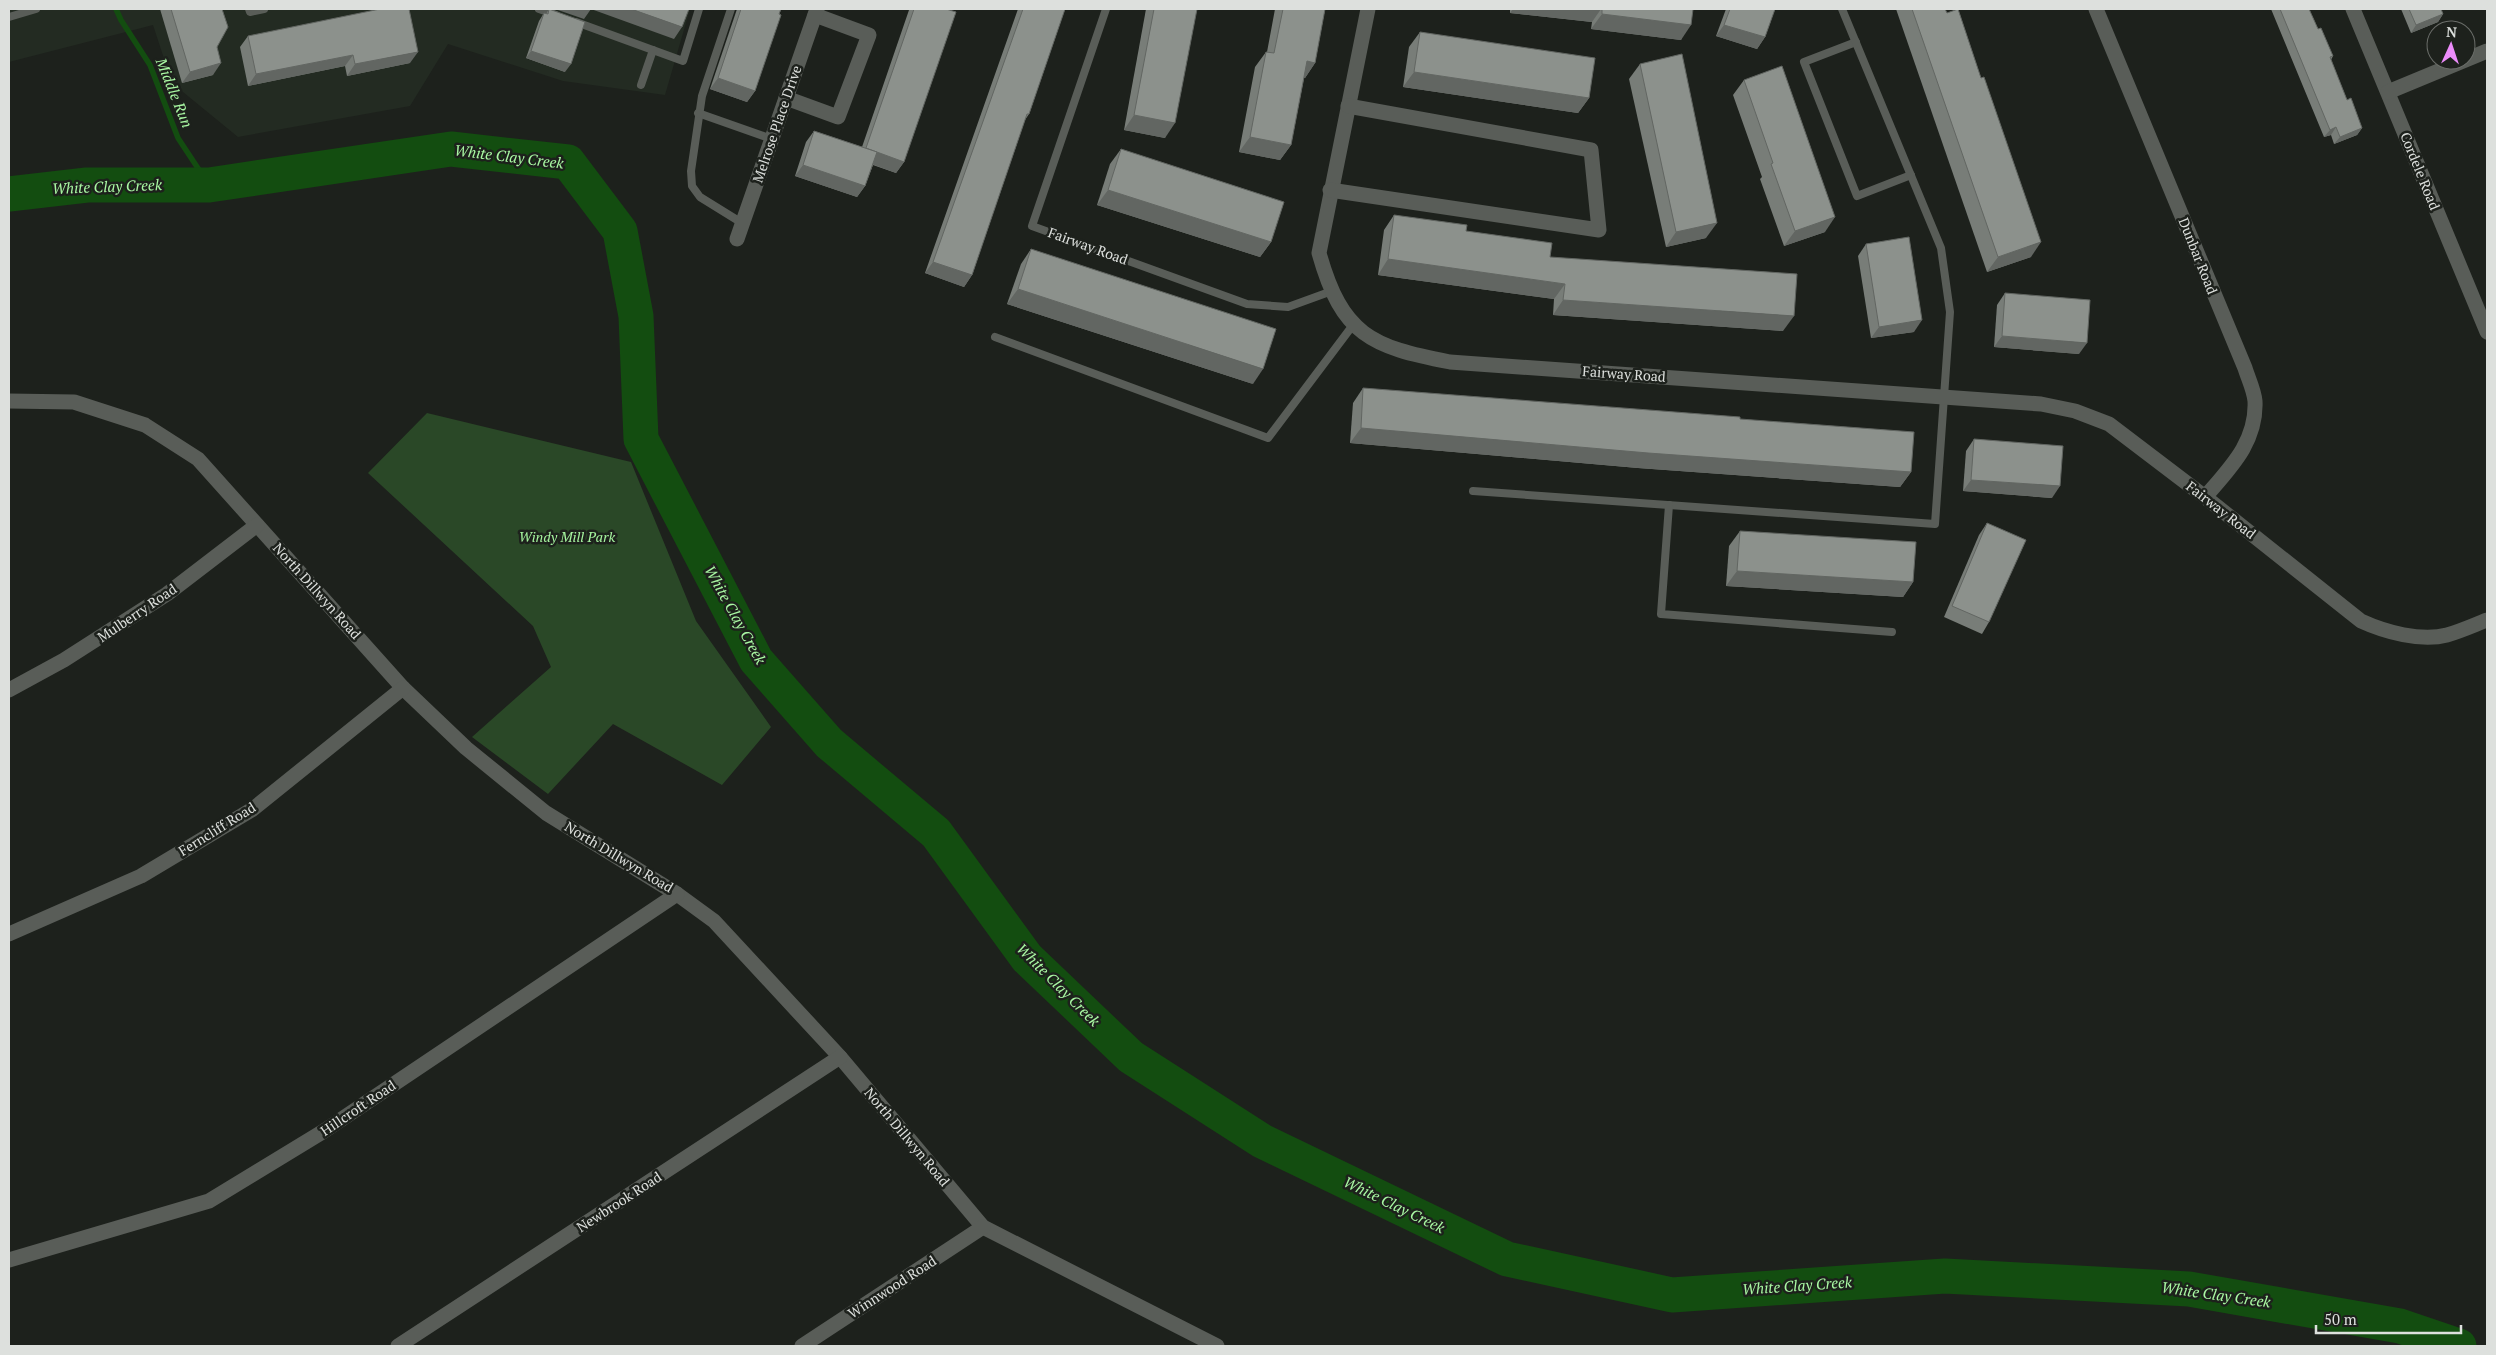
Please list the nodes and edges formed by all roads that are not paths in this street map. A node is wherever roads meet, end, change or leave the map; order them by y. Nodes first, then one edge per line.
1 (36, 9) edge
2 (249, 9) edge
3 (264, 9) edge
4 (539, 9) edge
5 (699, 9) edge
6 (731, 9) edge
7 (1106, 9) edge
8 (1368, 9) edge
9 (1842, 9) edge
10 (2096, 9) edge
11 (2353, 9) edge
12 (816, 12) edge
13 (9, 17) edge
14 (1856, 42) junction
15 (653, 50) junction
16 (2487, 51) edge
17 (641, 86) dead end
18 (2388, 92) junction
19 (786, 98) junction
20 (1348, 106) junction
21 (698, 113) junction
22 (772, 139) junction
23 (1911, 175) junction
24 (1330, 190) junction
25 (742, 223) junction
26 (737, 239) dead end
27 (1332, 290) junction
28 (1353, 325) junction
29 (2487, 332) edge
30 (995, 337) dead end
31 (1944, 396) junction
32 (9, 401) edge
33 (1473, 491) dead end
34 (2205, 497) junction
35 (1669, 505) junction
36 (257, 525) junction
37 (2487, 620) edge
38 (1892, 632) dead end
39 (403, 688) junction
40 (9, 690) edge
41 (678, 894) junction
42 (9, 934) edge
43 (840, 1057) junction
44 (983, 1227) junction
45 (9, 1260) edge
46 (398, 1346) edge
47 (802, 1346) edge
48 (1217, 1346) edge

1 - 13 lane
2 - 3 lane
4 - 15 lane
5 - 15 lane
6 - 21 lane
7 - 27 lane, Fairway Road
8 - 20 street, Fairway Road
9 - 14 lane
10 - 34 street, Dunbar Road
11 - 18 street, Cordele Road
12 - 19 street, Melrose Place Drive
12 - 19 street
14 - 23 lane
14 - 23 lane
15 - 17 lane
16 - 18 street
18 - 29 street, Cordele Road
19 - 22 street, Melrose Place Drive
20 - 24 street, Fairway Road
20 - 24 street
21 - 22 lane
21 - 25 lane
22 - 25 street, Melrose Place Drive
23 - 31 lane
24 - 27 street, Fairway Road
25 - 26 street, Melrose Place Drive
27 - 28 street, Fairway Road
28 - 30 lane
28 - 31 street, Fairway Road
31 - 34 street, Fairway Road
31 - 35 lane
32 - 36 street, North Dillwyn Road
33 - 35 lane
34 - 37 street, Fairway Road
35 - 38 lane
36 - 39 street, North Dillwyn Road
36 - 40 street, Mulberry Road
39 - 41 street, North Dillwyn Road
39 - 42 street, Ferncliff Road
41 - 43 street, North Dillwyn Road
41 - 45 street, Hillcroft Road
43 - 44 street, North Dillwyn Road
43 - 46 street, Newbrook Road
44 - 47 street, Winnwood Road
44 - 48 street, North Dillwyn Road

